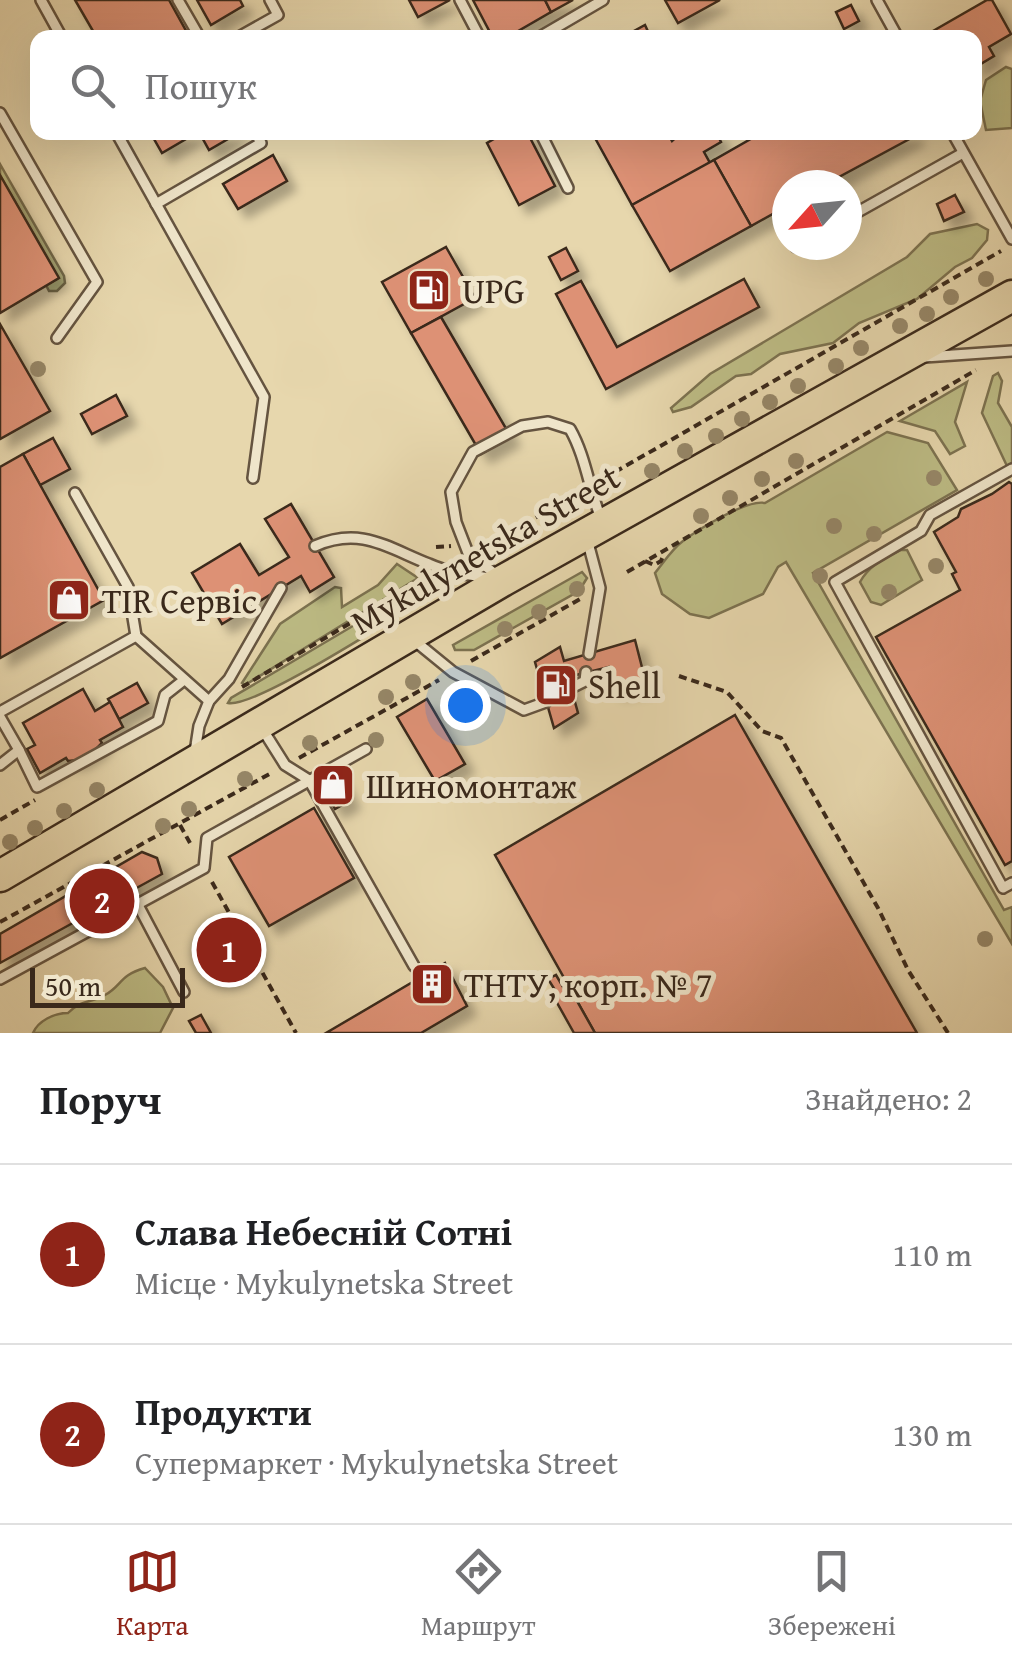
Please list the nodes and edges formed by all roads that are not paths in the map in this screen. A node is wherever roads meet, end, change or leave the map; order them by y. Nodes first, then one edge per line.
1 (41, 0) edge
2 (178, 0) edge
3 (270, 0) edge
4 (460, 0) edge
5 (602, 0) edge
6 (877, 0) edge
7 (58, 30) edge
8 (195, 30) edge
9 (252, 30) edge
10 (476, 30) edge
11 (551, 30) edge
12 (894, 30) edge
13 (0, 113) edge
14 (120, 140) edge
15 (259, 140) edge
16 (544, 140) edge
17 (956, 140) edge
18 (963, 153) junction
19 (568, 188) dead end
20 (156, 204) junction
21 (862, 210) edge
22 (1012, 242) edge
23 (1012, 296) edge
24 (57, 338) dead end
25 (1012, 351) edge
26 (897, 358) junction
27 (1012, 470) edge
28 (253, 478) dead end
29 (75, 493) dead end
30 (595, 530) junction
31 (315, 546) dead end
32 (504, 580) junction
33 (281, 588) dead end
34 (136, 636) junction
35 (410, 636) junction
36 (589, 654) dead end
37 (586, 672) dead end
38 (184, 680) junction
39 (572, 688) dead end
40 (209, 701) junction
41 (546, 702) dead end
42 (0, 714) edge
43 (259, 724) junction
44 (366, 749) dead end
45 (19, 750) junction
46 (193, 762) junction
47 (0, 765) edge
48 (309, 780) junction
49 (0, 876) edge
50 (1012, 883) edge
51 (138, 905) junction
52 (414, 966) dead end
53 (0, 980) edge
54 (184, 992) dead end

1 - 7 lane
2 - 8 lane
3 - 9 lane
4 - 10 lane
5 - 11 lane
6 - 12 lane
13 - 24 lane
14 - 20 lane
15 - 20 lane
16 - 19 lane
17 - 18 lane
18 - 21 lane
18 - 22 lane
20 - 28 lane
23 - 26 highway, Mykulynetska Street
25 - 26 lane
26 - 30 highway, Mykulynetska Street
27 - 50 lane
29 - 34 lane
30 - 32 highway, Mykulynetska Street
30 - 32 lane
30 - 36 lane
31 - 32 lane
32 - 35 highway, Mykulynetska Street
33 - 40 lane
34 - 38 lane
34 - 42 lane
35 - 41 lane
35 - 43 highway, Mykulynetska Street
37 - 39 lane
38 - 40 lane
38 - 45 lane
40 - 46 lane
42 - 45 lane
43 - 46 highway, Mykulynetska Street
43 - 48 lane
44 - 48 lane
45 - 47 lane
46 - 49 highway, Mykulynetska Street
48 - 51 lane
48 - 52 lane
51 - 53 lane
51 - 54 lane

